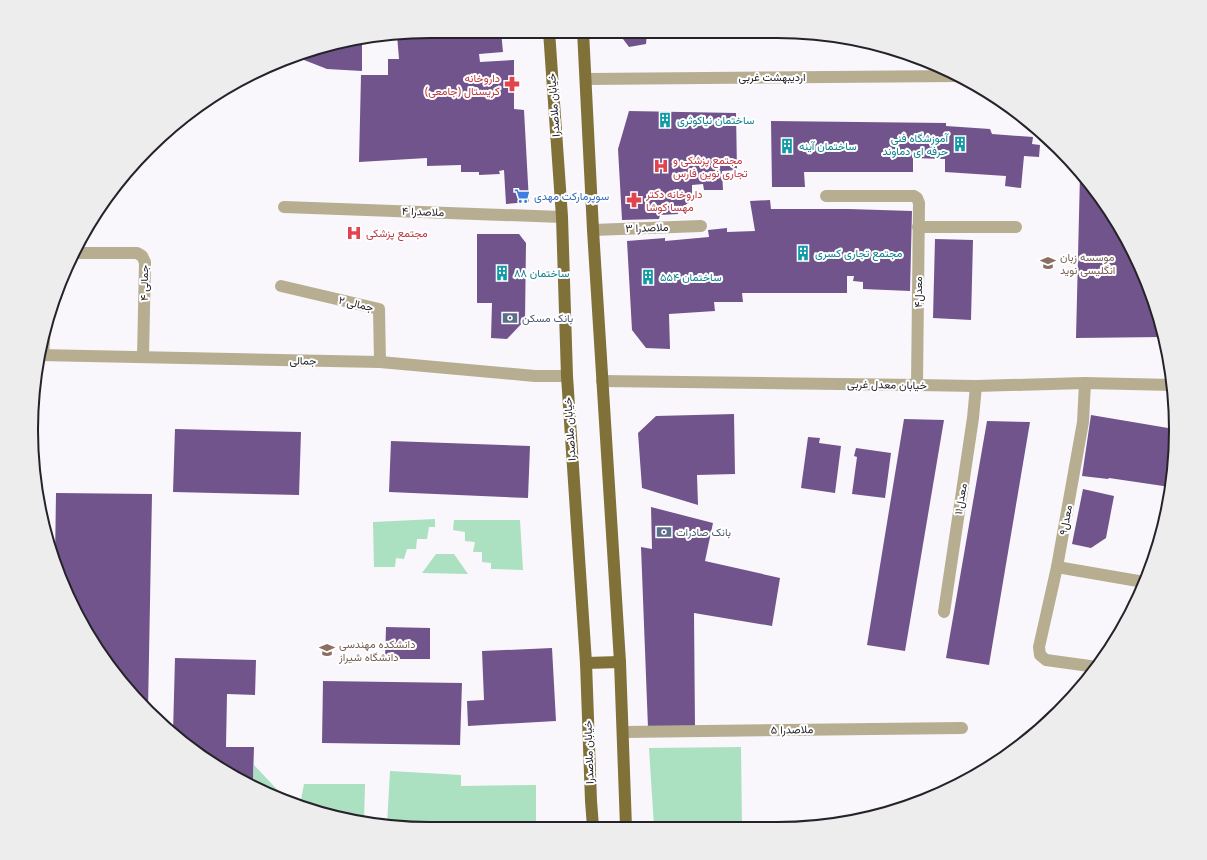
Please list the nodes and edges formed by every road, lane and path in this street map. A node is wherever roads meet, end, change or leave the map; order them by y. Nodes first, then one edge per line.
1 (549, 38) edge
2 (584, 38) edge
3 (946, 76) edge
4 (586, 79) junction
5 (826, 196) dead end
6 (284, 207) dead end
7 (562, 217) junction
8 (701, 226) dead end
9 (918, 227) junction
10 (1016, 227) dead end
11 (593, 230) junction
12 (80, 253) edge
13 (281, 286) dead end
14 (46, 355) edge
15 (143, 357) junction
16 (380, 362) junction
17 (567, 376) junction
18 (602, 381) junction
19 (1085, 383) junction
20 (917, 385) junction
21 (976, 386) junction
22 (1167, 386) edge
23 (1057, 567) junction
24 (1139, 581) edge
25 (944, 612) dead end
26 (620, 662) junction
27 (586, 663) junction
28 (1090, 666) edge
29 (962, 728) dead end
30 (623, 732) junction
31 (593, 822) edge
32 (626, 822) edge

1 - 7 main road, خیابان ملاصدرا
2 - 4 main road
3 - 4 street, اردیبهشت غربی
4 - 11 main road
5 - 9 street, معدل۴
6 - 7 street, ۴ ملاصدرا
7 - 17 main road, خیابان ملاصدرا
8 - 11 street, ۳ ملاصدرا
9 - 10 street
9 - 20 street, معدل۴
11 - 18 main road
12 - 15 street, ۴ جمالی
13 - 16 street, ۲ جمالی
14 - 15 street, جمالی
15 - 16 street, جمالی
16 - 17 street, جمالی
17 - 27 main road, خیابان ملاصدرا
18 - 20 street, خیابان معدل غربی
18 - 26 main road
19 - 21 street, خیابان معدل غربی
19 - 22 street, خیابان معدل غربی
19 - 23 street, معدل۹
20 - 21 street, خیابان معدل غربی
21 - 25 street, معدل۱۱
23 - 24 street
23 - 28 street, معدل۹
26 - 27 main road
26 - 30 main road
27 - 31 main road, خیابان ملاصدرا
29 - 30 street, ۵ ملاصدرا
30 - 32 main road

